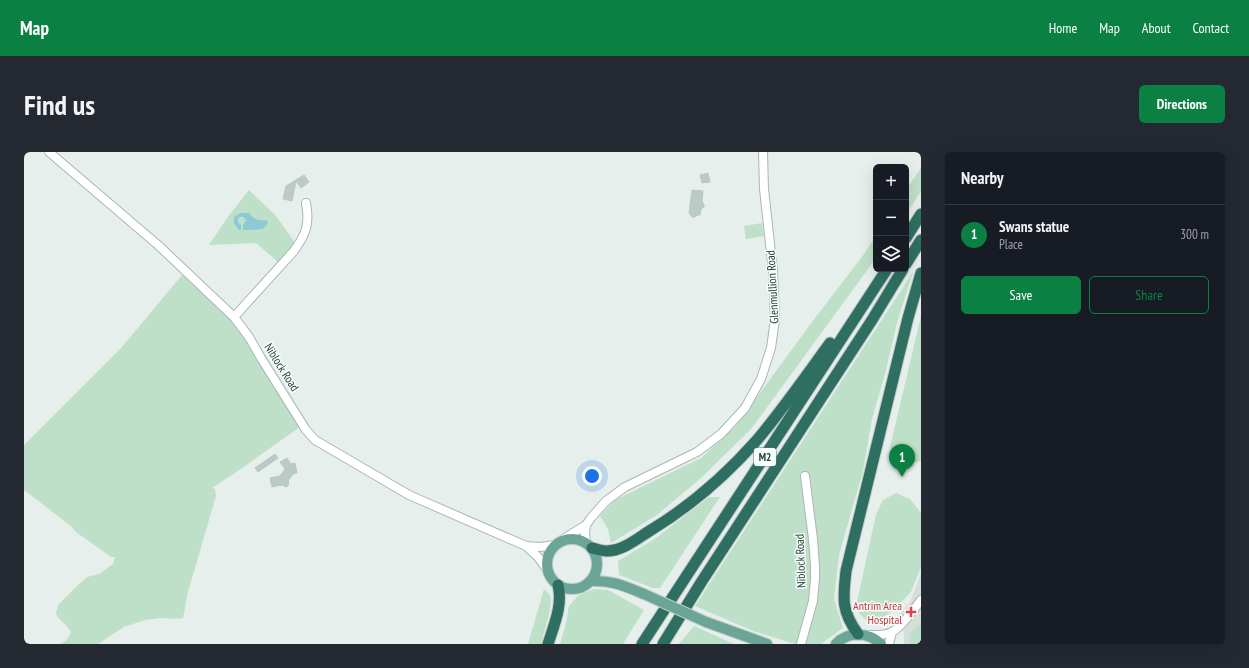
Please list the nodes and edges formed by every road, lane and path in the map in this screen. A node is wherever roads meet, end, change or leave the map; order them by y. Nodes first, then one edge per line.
1 (49, 152) edge
2 (763, 152) edge
3 (306, 203) dead end
4 (921, 214) edge
5 (907, 236) edge
6 (921, 240) edge
7 (909, 259) edge
8 (885, 272) edge
9 (901, 272) edge
10 (921, 273) edge
11 (880, 279) junction
12 (234, 317) junction
13 (805, 476) dead end
14 (586, 525) junction
15 (483, 527) junction
16 (475, 533) dead end
17 (559, 542) junction
18 (589, 545) junction
19 (526, 546) junction
20 (598, 563) junction
21 (548, 570) junction
22 (590, 582) junction
23 (616, 583) junction
24 (558, 585) junction
25 (921, 600) edge
26 (892, 632) junction
27 (862, 635) junction
28 (548, 644) edge
29 (642, 644) edge
30 (663, 644) edge
31 (767, 644) edge
32 (801, 644) edge
33 (836, 644) edge
34 (881, 644) edge
35 (889, 644) edge

1 - 12 street, Niblock Road
2 - 14 street, Glenmullion Road
3 - 12 street
4 - 5 highway
6 - 7 highway
8 - 11 highway, M2
9 - 30 highway, M2
10 - 27 highway
11 - 18 highway
11 - 29 highway, M2
12 - 15 street, Niblock Road
13 - 32 street, Niblock Road
14 - 17 street, Glenmullion Road
14 - 18 street
15 - 16 street
15 - 19 street, Niblock Road
17 - 18 main road
17 - 19 street, Niblock Road
17 - 21 main road
18 - 20 main road
19 - 21 street, Niblock Road
20 - 22 main road
20 - 23 main road
21 - 24 main road
22 - 23 main road
22 - 24 main road
23 - 31 main road, bridge
24 - 28 highway
25 - 26 street
26 - 27 street
26 - 35 street
27 - 33 main road
27 - 34 main road

